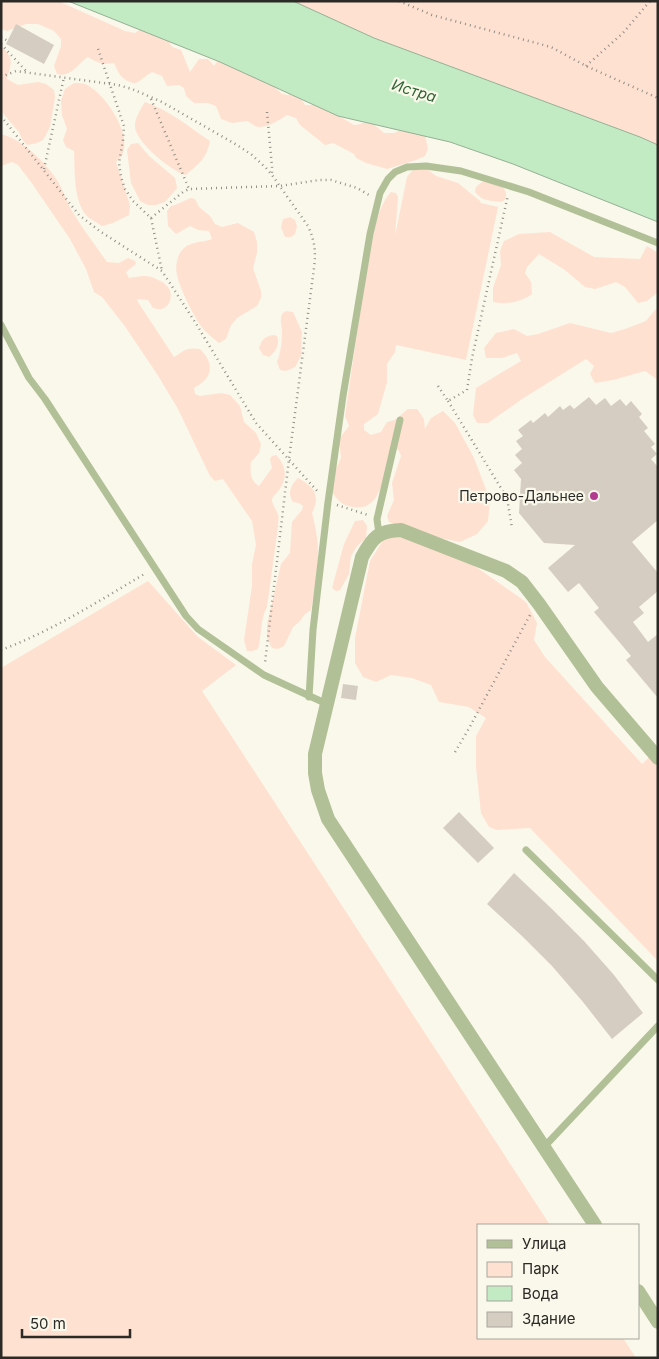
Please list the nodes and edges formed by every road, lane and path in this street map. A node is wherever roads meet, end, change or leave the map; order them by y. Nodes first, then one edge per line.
1 (399, 1) edge
2 (650, 1) edge
3 (1, 37) edge
4 (8, 41) dead end
5 (1, 44) edge
6 (98, 49) dead end
7 (586, 66) junction
8 (28, 72) junction
9 (1, 77) edge
10 (64, 77) junction
11 (110, 84) junction
12 (151, 97) junction
13 (658, 98) edge
14 (267, 112) dead end
15 (1, 116) edge
16 (44, 169) junction
17 (272, 175) junction
18 (280, 186) junction
19 (510, 186) junction
20 (189, 189) junction
21 (378, 202) junction
22 (151, 218) junction
23 (658, 243) edge
24 (162, 271) junction
25 (1, 325) edge
26 (438, 386) dead end
27 (448, 401) junction
28 (400, 420) dead end
29 (289, 459) junction
30 (328, 502) junction
31 (377, 518) junction
32 (512, 528) dead end
33 (379, 534) junction
34 (156, 568) junction
35 (539, 604) junction
36 (1, 650) edge
37 (264, 675) junction
38 (310, 697) junction
39 (327, 704) junction
40 (455, 752) dead end
41 (658, 758) edge
42 (526, 850) dead end
43 (658, 980) edge
44 (658, 1026) edge
45 (544, 1147) junction
46 (594, 1224) edge
47 (639, 1293) edge
48 (658, 1322) edge

1 - 7 path
2 - 7 path
3 - 4 path
5 - 8 path
6 - 11 path
7 - 13 path
8 - 9 path
8 - 10 path
10 - 11 path
10 - 16 path
11 - 12 path
11 - 22 path
12 - 17 path
12 - 20 path
14 - 17 path
15 - 16 path
16 - 24 path
17 - 18 path
18 - 20 path
18 - 21 path
18 - 29 path
19 - 21 lane
19 - 23 lane
19 - 27 path
20 - 22 path
21 - 30 lane
22 - 24 path
24 - 29 path
25 - 34 lane
26 - 27 path
27 - 32 path
28 - 31 lane
29 - 30 path
29 - 37 path
30 - 31 path
30 - 38 lane
31 - 33 lane
33 - 35 street
33 - 39 street
34 - 36 path
34 - 37 lane
35 - 40 path
35 - 41 street
37 - 38 lane
38 - 39 lane
39 - 45 street
42 - 43 lane
44 - 45 lane
45 - 46 street
47 - 48 street

